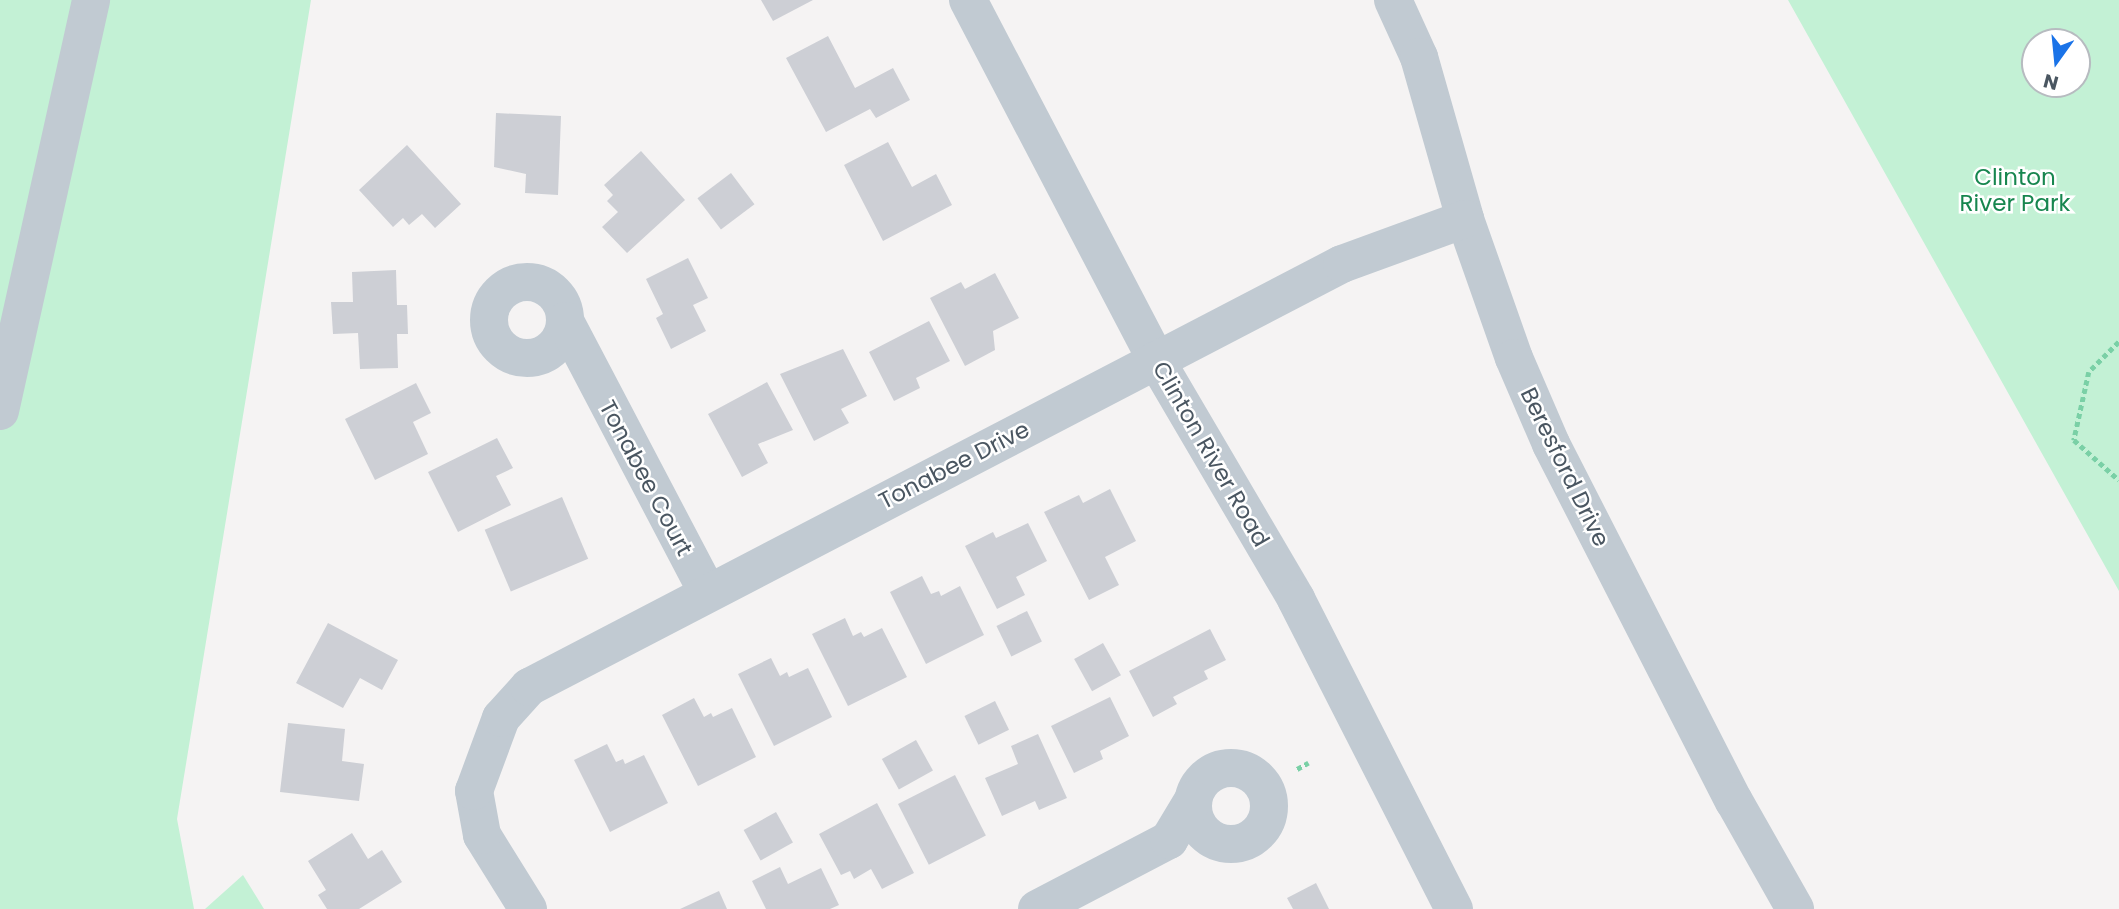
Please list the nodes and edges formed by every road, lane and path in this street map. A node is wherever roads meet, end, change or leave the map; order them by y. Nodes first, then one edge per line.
1 (91, 0) edge
2 (968, 0) edge
3 (1393, 0) edge
4 (1465, 219) junction
5 (565, 321) junction
6 (2119, 342) edge
7 (535, 358) junction
8 (1156, 360) junction
9 (584, 364) junction
10 (0, 411) edge
11 (2119, 480) edge
12 (708, 593) junction
13 (1308, 763) dead end
14 (1297, 769) dead end
15 (1193, 800) junction
16 (1169, 840) junction
17 (1216, 841) junction
18 (528, 909) edge
19 (1037, 909) edge
20 (1454, 909) edge
21 (1795, 909) edge

1 - 10 street
2 - 8 street, Clinton River Road
3 - 4 street, Beresford Drive
4 - 8 street, Tonabee Drive
4 - 21 street, Beresford Drive
5 - 7 street
5 - 7 street, Tonabee Court
5 - 9 street, Tonabee Court
6 - 11 path
7 - 9 street, Tonabee Court
8 - 12 street, Tonabee Drive
8 - 20 street, Clinton River Road
9 - 12 street, Tonabee Court
12 - 18 street, Tonabee Drive
13 - 14 path
15 - 16 street
15 - 17 street
15 - 17 street
16 - 17 street
16 - 19 street

